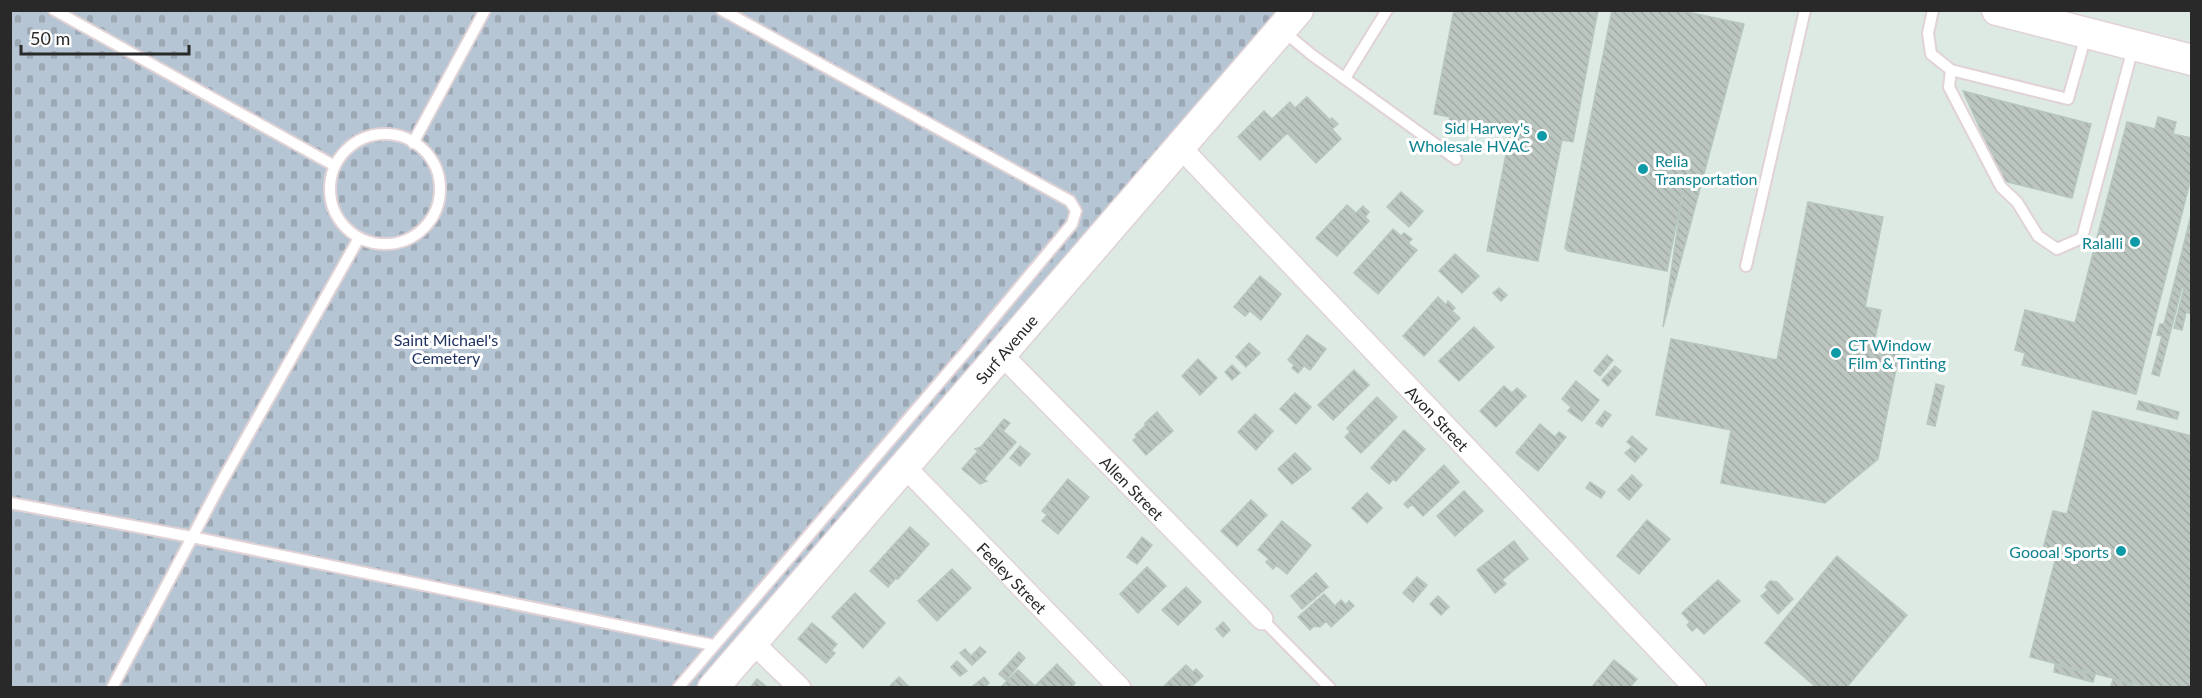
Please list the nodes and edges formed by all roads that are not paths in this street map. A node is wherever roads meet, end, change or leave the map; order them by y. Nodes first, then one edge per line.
1 (54, 10) edge
2 (485, 10) edge
3 (723, 10) edge
4 (1387, 10) edge
5 (1805, 10) edge
6 (1933, 10) edge
7 (1997, 10) edge
8 (1290, 20) edge
9 (2087, 33) junction
10 (2134, 45) junction
11 (2192, 60) edge
12 (1952, 70) junction
13 (1345, 78) junction
14 (413, 143) junction
15 (1180, 147) junction
16 (1456, 159) dead end
17 (335, 166) junction
18 (359, 238) junction
19 (1746, 266) dead end
20 (1002, 355) junction
21 (905, 466) junction
22 (10, 503) edge
23 (192, 537) junction
24 (1262, 619) joint
25 (752, 642) junction
26 (712, 645) junction
27 (112, 687) edge
28 (678, 687) edge
29 (713, 687) edge
30 (800, 687) edge
31 (1120, 687) edge
32 (1330, 687) edge
33 (1695, 687) edge

1 - 17 lane
2 - 14 lane
3 - 26 lane
4 - 13 lane
5 - 19 lane
6 - 12 lane
7 - 9 street
8 - 13 lane
8 - 15 street, Surf Avenue
9 - 10 street
9 - 12 lane
10 - 11 street
10 - 12 lane
13 - 16 lane
14 - 17 lane
14 - 18 lane
15 - 20 street, Surf Avenue
15 - 33 street, Avon Street
17 - 18 lane
18 - 23 lane
20 - 21 street, Surf Avenue
20 - 24 street, Allen Street
21 - 25 street, Surf Avenue
21 - 31 street, Feeley Street
22 - 23 lane
23 - 26 lane
23 - 27 lane
24 - 32 lane
25 - 29 street, Surf Avenue
25 - 30 street
26 - 28 lane

